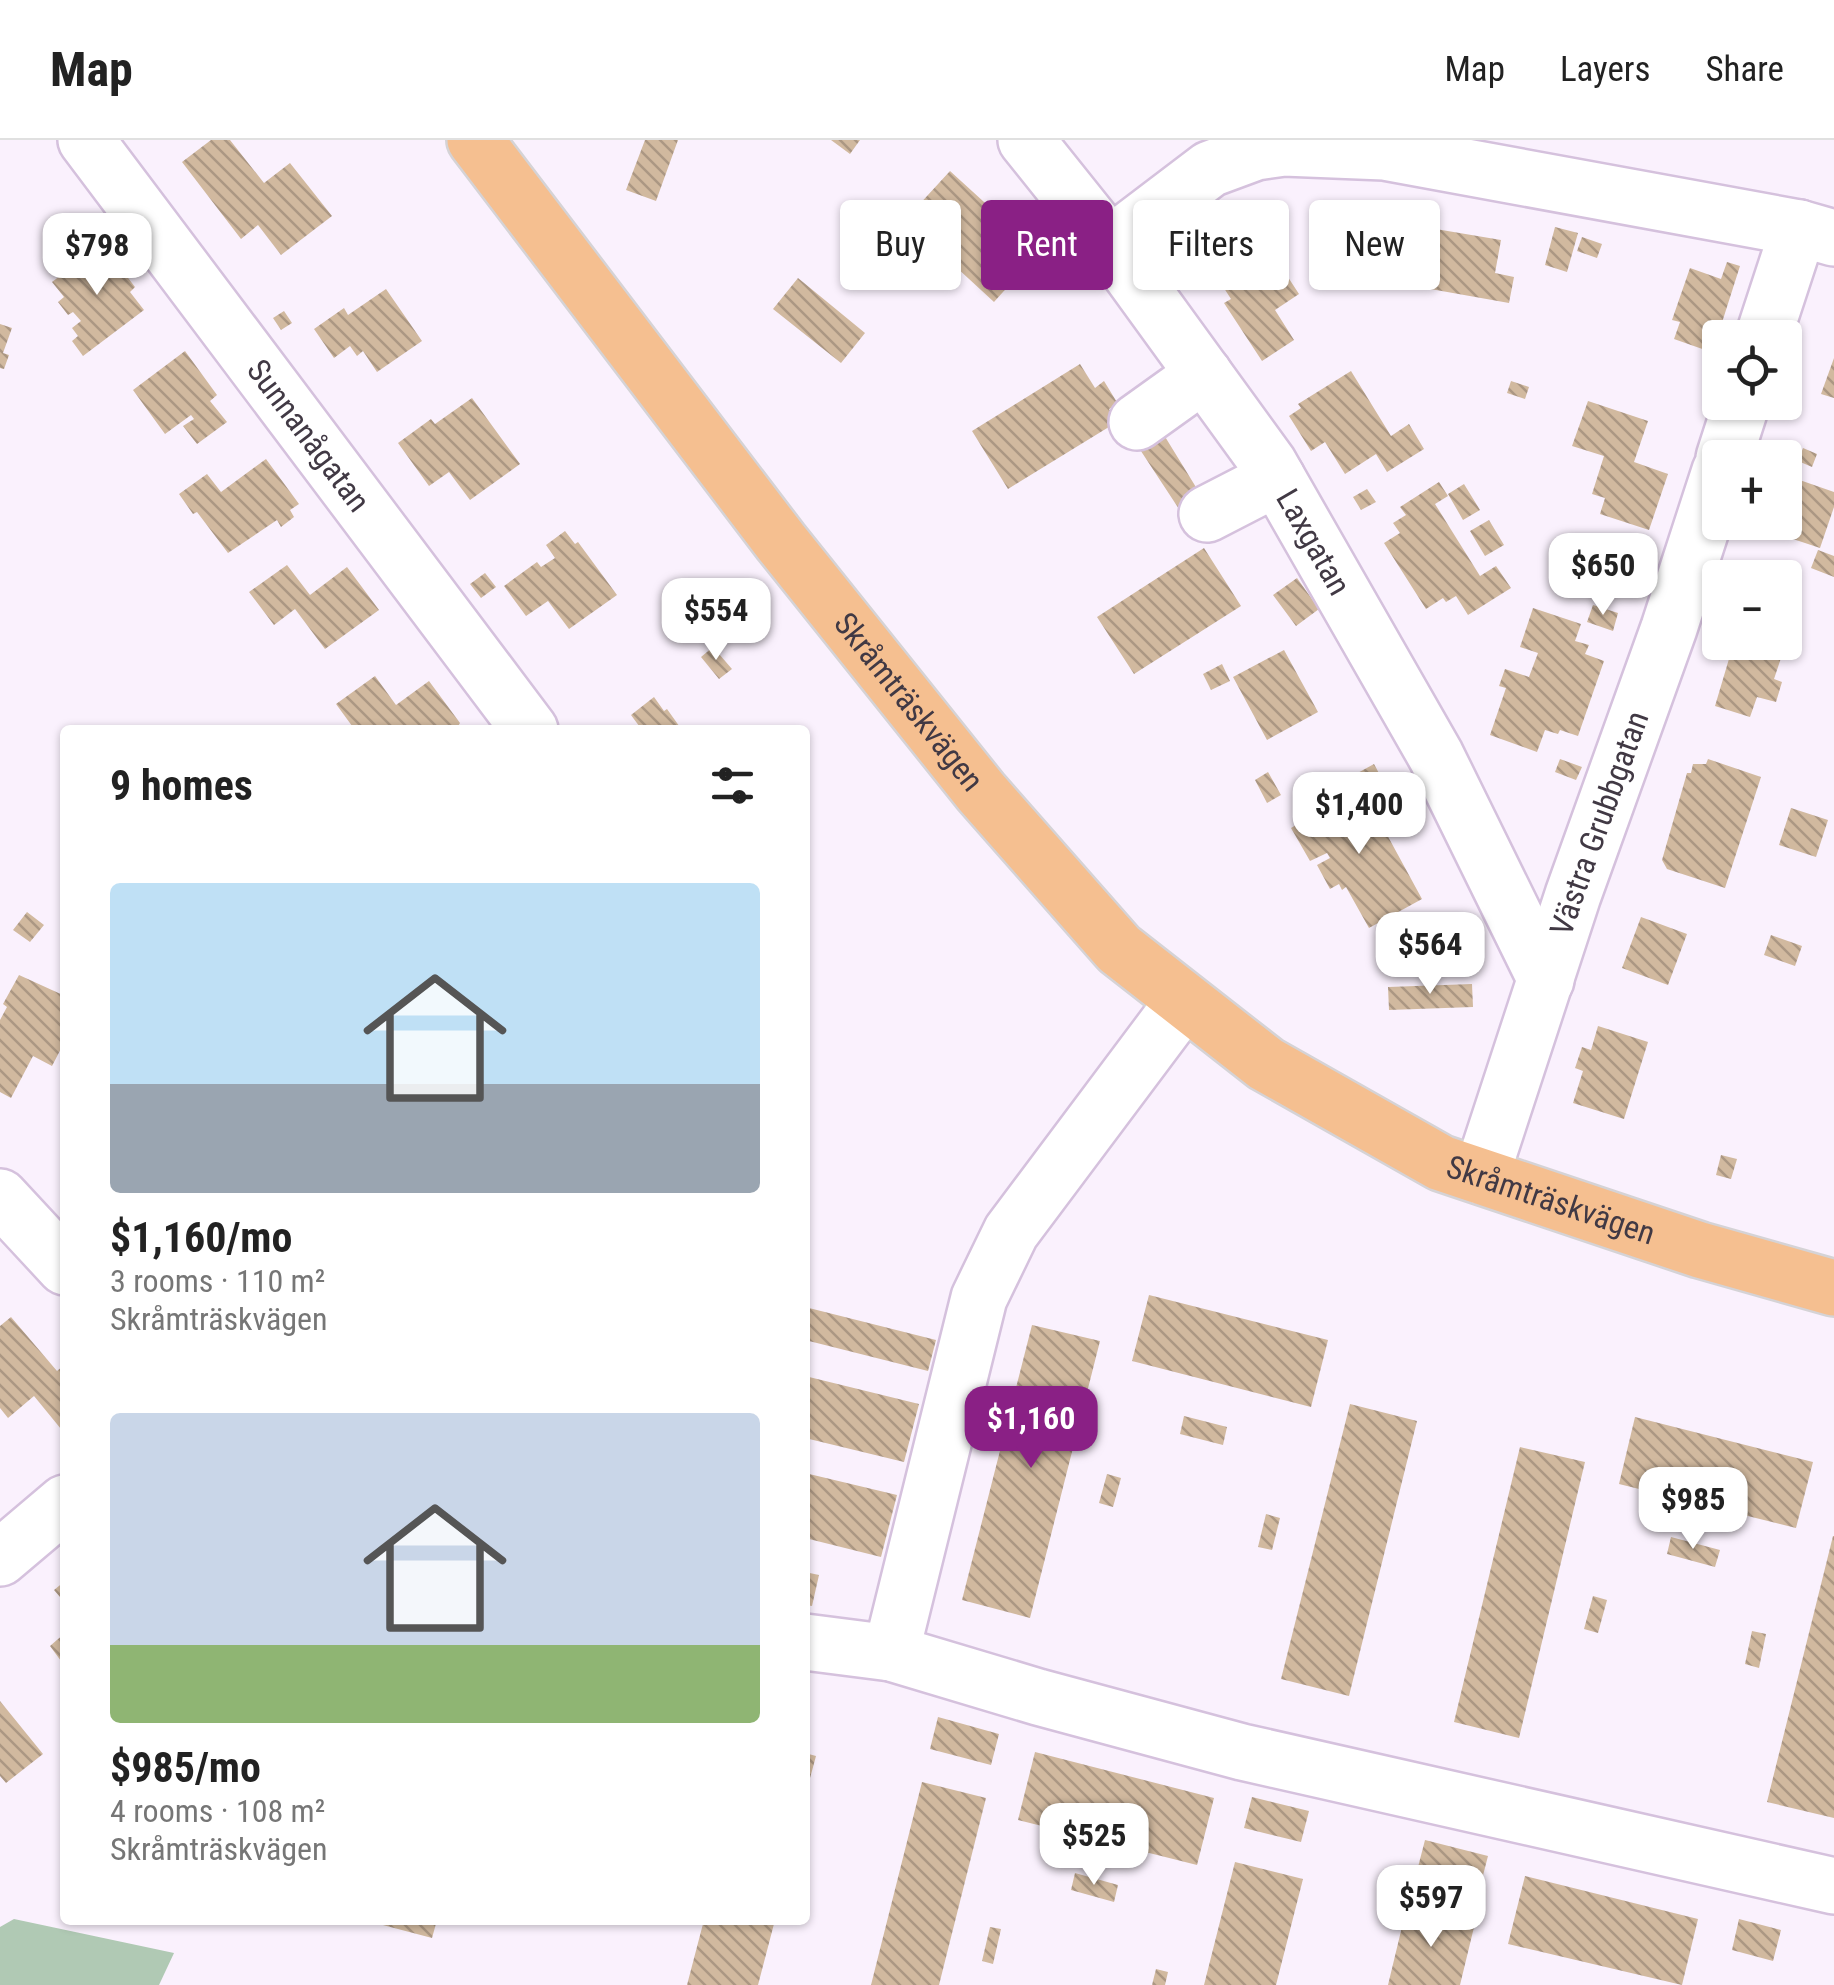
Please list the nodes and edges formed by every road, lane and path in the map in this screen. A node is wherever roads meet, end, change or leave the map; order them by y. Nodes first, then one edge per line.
1 (86, 140) edge
2 (475, 140) edge
3 (1026, 140) edge
4 (1074, 200) edge
5 (1816, 233) edge
6 (1113, 244) edge
7 (1113, 250) edge
8 (1772, 320) edge
9 (1204, 374) junction
10 (1137, 422) dead end
11 (1277, 478) junction
12 (1208, 514) dead end
13 (1702, 526) edge
14 (526, 725) edge
15 (1546, 980) junction
16 (1184, 1001) junction
17 (1481, 1176) junction
18 (0, 1197) edge
19 (60, 1261) edge
20 (1834, 1288) edge
21 (60, 1506) edge
22 (0, 1558) edge
23 (810, 1643) edge
24 (890, 1652) junction
25 (1834, 1886) edge

1 - 14 street, Sunnanågatan
2 - 16 main road, Skråmträskvägen
3 - 4 street, Laxgatan
5 - 6 street
5 - 8 street
7 - 9 street, Laxgatan
9 - 10 street
9 - 11 street, Laxgatan
11 - 12 street
11 - 15 street, Laxgatan
13 - 15 street, Västra Grubbgatan
15 - 17 street, Västra Grubbgatan
16 - 17 main road, Skråmträskvägen
16 - 24 street
17 - 20 main road, Skråmträskvägen
18 - 19 street
21 - 22 street
23 - 24 street
24 - 25 street

